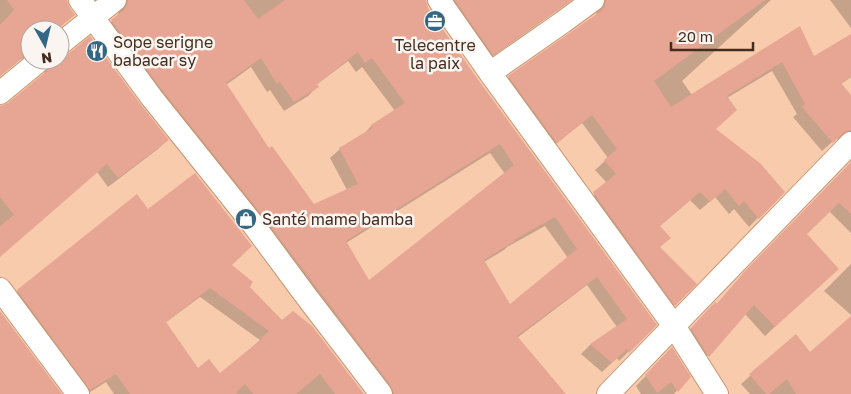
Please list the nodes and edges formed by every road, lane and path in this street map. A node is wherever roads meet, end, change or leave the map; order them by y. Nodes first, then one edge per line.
1 (115, 0) edge
2 (439, 0) edge
3 (593, 0) edge
4 (87, 9) edge
5 (70, 31) edge
6 (28, 70) edge
7 (490, 73) junction
8 (0, 93) edge
9 (851, 144) edge
10 (0, 289) edge
11 (674, 326) junction
12 (78, 394) edge
13 (381, 394) edge
14 (608, 394) edge
15 (717, 394) edge

1 - 4 street
2 - 7 street
3 - 7 street
4 - 5 street
4 - 13 street
6 - 8 street
7 - 11 street
9 - 11 street
10 - 12 street
11 - 14 street
11 - 15 street

